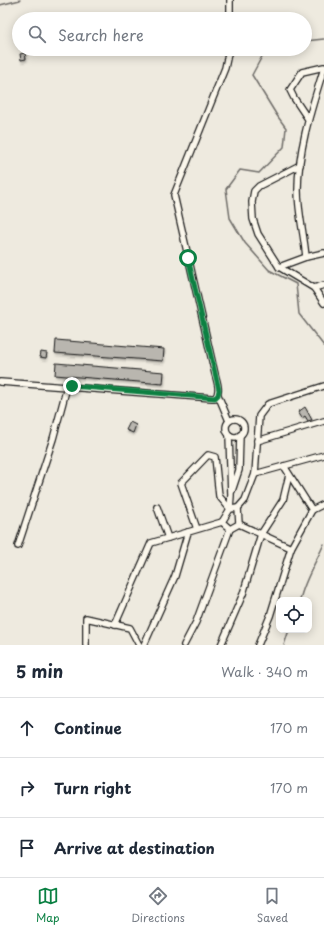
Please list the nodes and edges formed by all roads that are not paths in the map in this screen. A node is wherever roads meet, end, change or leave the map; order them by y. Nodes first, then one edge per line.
1 (230, 0) edge
2 (230, 12) edge
3 (228, 56) edge
4 (324, 67) edge
5 (308, 119) junction
6 (300, 165) junction
7 (324, 253) edge
8 (306, 257) junction
9 (279, 267) junction
10 (324, 285) edge
11 (314, 288) junction
12 (324, 303) edge
13 (0, 382) edge
14 (66, 386) junction
15 (324, 386) edge
16 (218, 395) junction
17 (230, 421) junction
18 (324, 421) edge
19 (229, 435) junction
20 (240, 435) junction
21 (257, 440) junction
22 (324, 455) edge
23 (284, 466) junction
24 (255, 474) junction
25 (289, 475) junction
26 (231, 495) junction
27 (324, 504) edge
28 (157, 507) dead end
29 (238, 508) junction
30 (230, 509) junction
31 (312, 510) junction
32 (222, 522) junction
33 (239, 524) junction
34 (197, 529) junction
35 (230, 529) junction
36 (188, 532) junction
37 (261, 534) junction
38 (168, 538) junction
39 (18, 546) dead end
40 (291, 548) junction
41 (115, 625) junction
42 (86, 645) edge
43 (140, 645) edge
44 (144, 645) edge
45 (184, 645) edge
46 (221, 645) edge
47 (258, 645) edge

1 - 2 street
3 - 16 street
4 - 5 street
4 - 5 street
5 - 6 street
6 - 8 street
6 - 9 street
7 - 8 street
8 - 9 street
9 - 11 street
10 - 11 street
11 - 12 street
13 - 14 street
14 - 16 street
14 - 39 street
15 - 21 street
16 - 17 street
17 - 19 street
17 - 20 street
18 - 21 street
19 - 20 street
19 - 26 street
20 - 26 street
21 - 24 street
22 - 23 street
23 - 24 street
23 - 25 street
24 - 29 street
25 - 31 street
25 - 37 street
26 - 30 street
27 - 31 street
28 - 38 street
29 - 30 street
29 - 33 street
30 - 32 street
30 - 34 street
31 - 40 street
32 - 34 street
32 - 35 street
33 - 35 street
33 - 37 street
34 - 36 street
35 - 45 street
36 - 38 street
36 - 44 street
37 - 40 street
37 - 46 street
38 - 41 street
40 - 47 street
41 - 42 street
41 - 43 street

